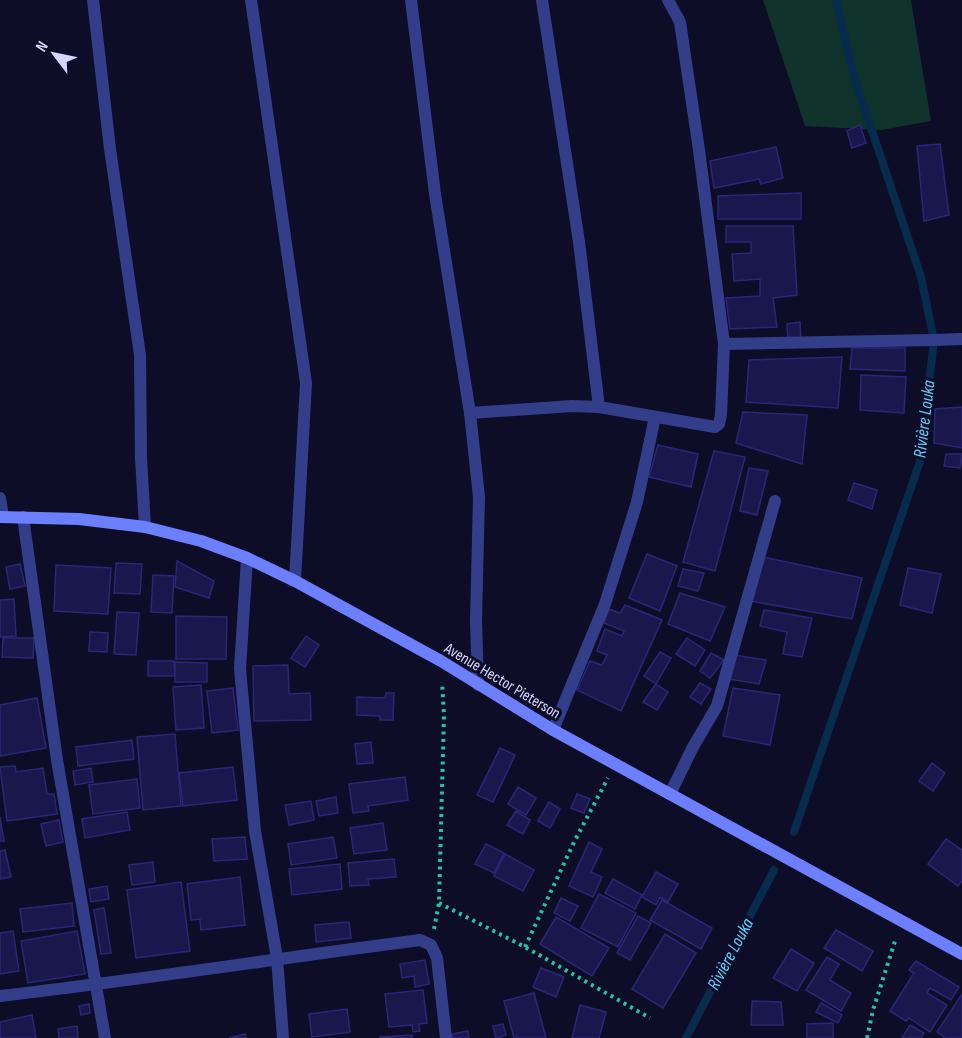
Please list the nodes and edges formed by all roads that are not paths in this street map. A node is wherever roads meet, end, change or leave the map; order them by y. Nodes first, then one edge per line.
1 (93, 0) edge
2 (251, 0) edge
3 (411, 0) edge
4 (542, 0) edge
5 (668, 0) edge
6 (962, 339) edge
7 (724, 344) junction
8 (599, 407) junction
9 (470, 413) junction
10 (655, 417) junction
11 (0, 498) edge
12 (776, 501) dead end
13 (1, 517) edge
14 (23, 517) junction
15 (145, 527) junction
16 (247, 558) junction
17 (295, 580) junction
18 (478, 685) junction
19 (553, 730) junction
20 (670, 794) junction
21 (962, 954) edge
22 (277, 958) junction
23 (96, 986) junction
24 (0, 996) edge
25 (105, 1038) edge
26 (283, 1038) edge
27 (446, 1038) edge

1 - 15 street
2 - 17 street
3 - 9 street
4 - 8 street
5 - 7 street
6 - 7 street
7 - 10 street
8 - 9 street
8 - 10 street
9 - 18 street
10 - 19 street
11 - 13 street
12 - 20 street
13 - 14 street, Avenue Hector Pieterson
14 - 15 street, Avenue Hector Pieterson
14 - 23 street
15 - 16 street, Avenue Hector Pieterson
16 - 17 street, Avenue Hector Pieterson
16 - 22 street
17 - 18 street, Avenue Hector Pieterson
18 - 19 street, Avenue Hector Pieterson
19 - 20 street, Avenue Hector Pieterson
20 - 21 street, Avenue Hector Pieterson
22 - 23 street
22 - 26 street
22 - 27 street
23 - 24 street
23 - 25 street

